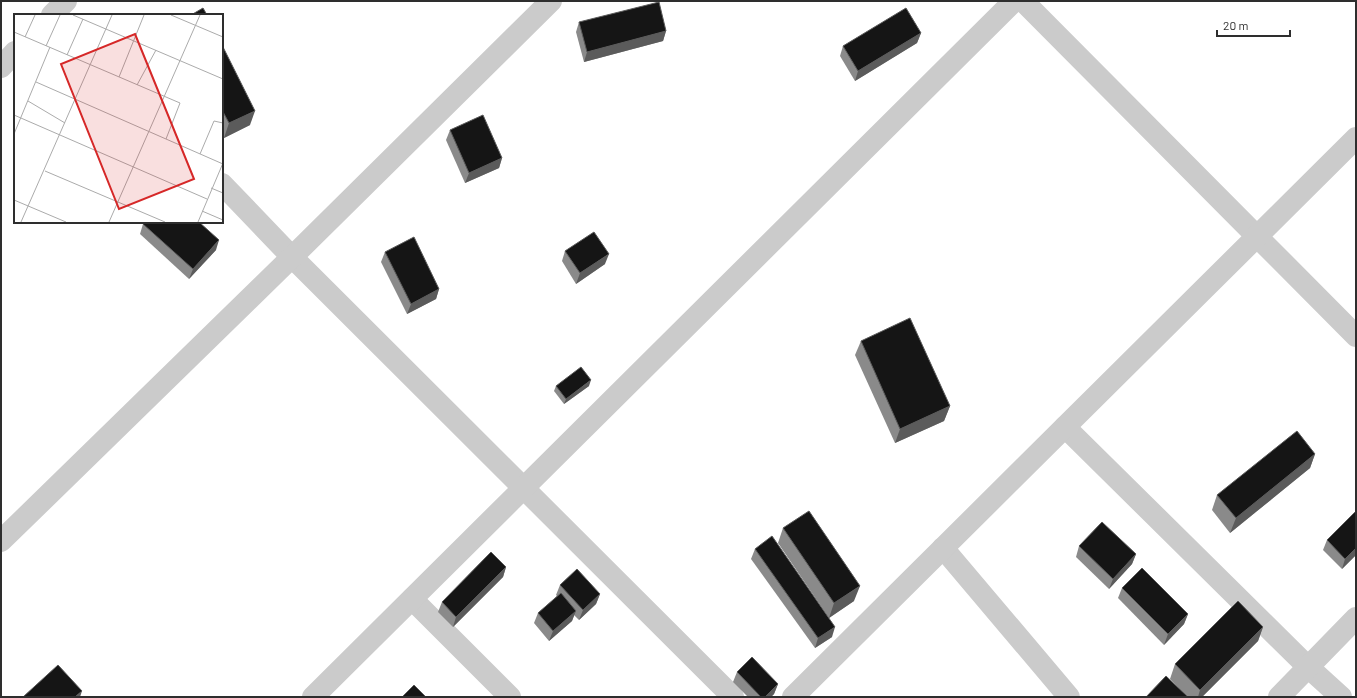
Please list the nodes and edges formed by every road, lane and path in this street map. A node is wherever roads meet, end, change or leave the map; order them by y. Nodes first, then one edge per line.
1 (551, 1) edge
2 (1014, 1) edge
3 (1023, 1) edge
4 (14, 53) edge
5 (1, 67) edge
6 (1356, 138) edge
7 (223, 185) edge
8 (1256, 237) junction
9 (292, 257) junction
10 (1356, 336) edge
11 (1065, 426) junction
12 (524, 487) junction
13 (1, 541) edge
14 (943, 548) junction
15 (412, 599) junction
16 (1356, 618) edge
17 (1308, 668) junction
18 (313, 697) edge
19 (510, 697) edge
20 (733, 697) edge
21 (793, 697) edge
22 (1069, 697) edge
23 (1279, 697) edge
24 (1341, 697) edge

1 - 9 street
2 - 12 street
3 - 8 street
4 - 5 street
6 - 8 street
7 - 9 street
8 - 10 street
8 - 11 street
9 - 12 street
9 - 13 street
11 - 14 street
11 - 17 street
12 - 15 street
12 - 20 street
14 - 21 street
14 - 22 street
15 - 18 street
15 - 19 street
16 - 17 street
17 - 23 street
17 - 24 street

